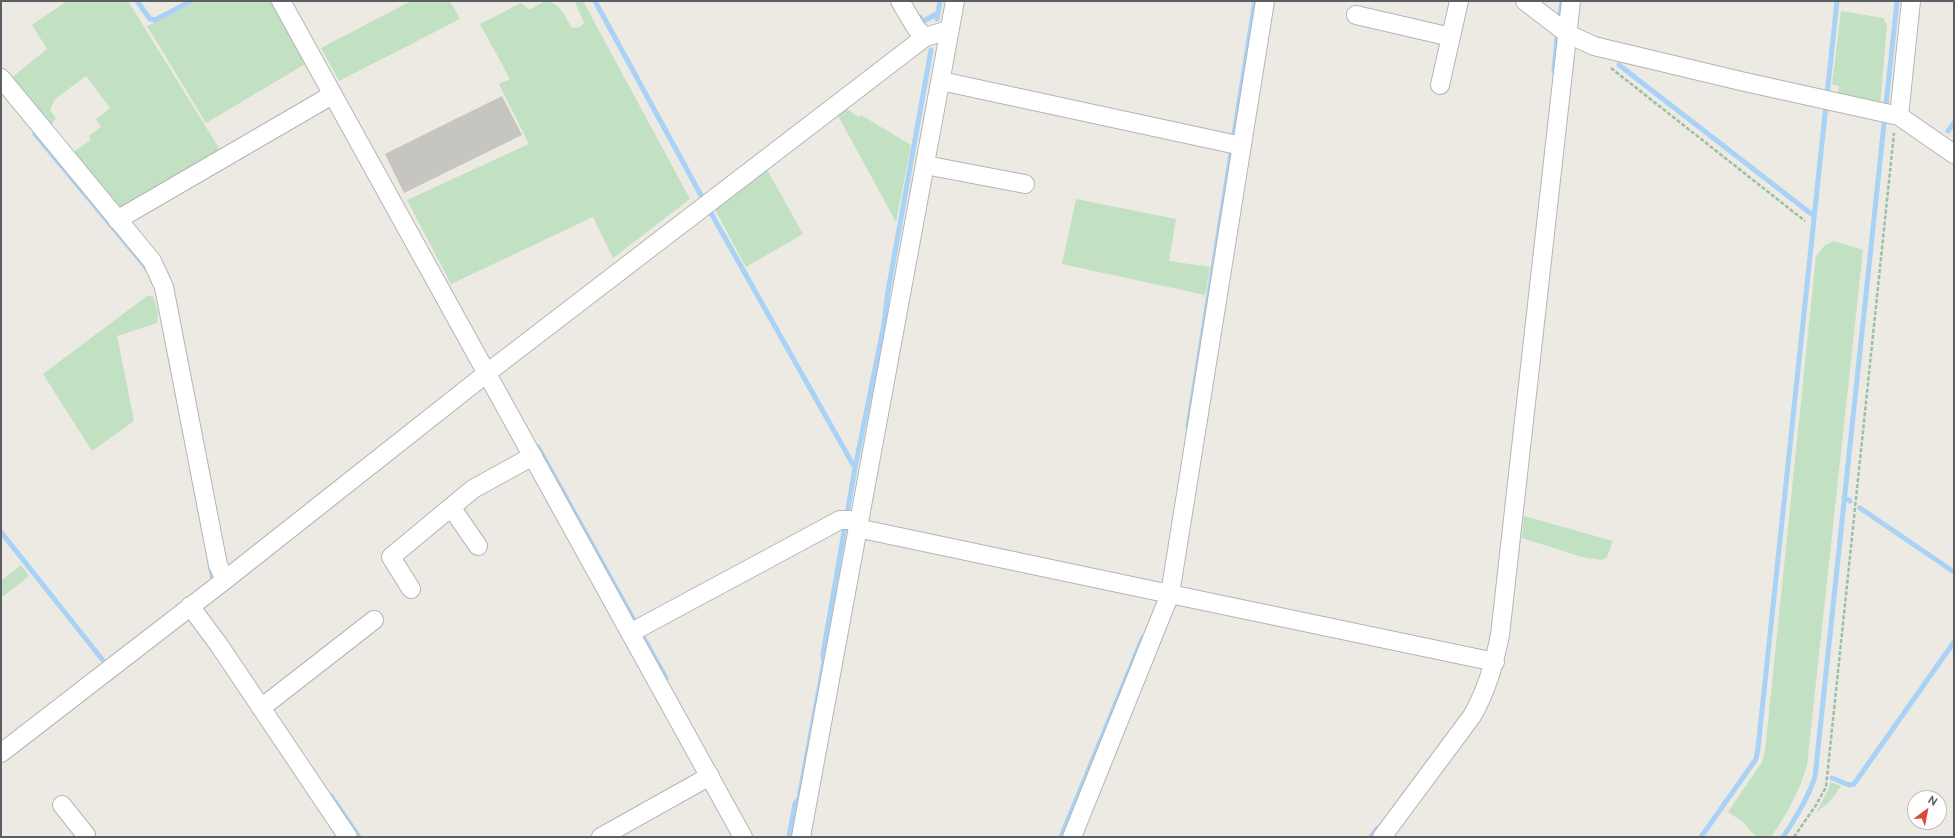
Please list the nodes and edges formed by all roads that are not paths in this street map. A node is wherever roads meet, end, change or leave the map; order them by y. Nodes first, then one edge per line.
1 (281, 1) edge
2 (900, 1) edge
3 (955, 1) edge
4 (1265, 1) edge
5 (1459, 1) edge
6 (1525, 1) edge
7 (1571, 1) edge
8 (1911, 1) edge
9 (1356, 15) dead end
10 (949, 30) junction
11 (921, 32) junction
12 (1568, 34) junction
13 (1451, 37) junction
14 (1, 78) edge
15 (941, 81) junction
16 (1440, 86) dead end
17 (332, 95) junction
18 (1890, 114) junction
19 (1235, 144) junction
20 (1954, 154) edge
21 (925, 165) junction
22 (1025, 184) dead end
23 (117, 220) junction
24 (487, 373) junction
25 (533, 456) junction
26 (451, 507) junction
27 (858, 524) junction
28 (478, 546) dead end
29 (224, 580) junction
30 (411, 589) dead end
31 (1170, 594) junction
32 (190, 606) junction
33 (374, 620) dead end
34 (630, 633) junction
35 (1489, 660) junction
36 (261, 708) junction
37 (1, 753) edge
38 (710, 776) junction
39 (62, 805) dead end
40 (84, 837) edge
41 (348, 837) edge
42 (601, 837) edge
43 (743, 837) edge
44 (801, 837) edge
45 (1072, 837) edge
46 (1382, 837) edge

1 - 17 street
2 - 11 street
3 - 10 street
4 - 19 street
5 - 13 street
6 - 12 street
7 - 12 street
8 - 18 street
9 - 13 street
10 - 11 street
10 - 15 street
11 - 24 street
12 - 18 street
12 - 35 street
13 - 16 street
14 - 23 street
15 - 19 street
15 - 21 street
17 - 23 street
17 - 24 street
18 - 20 street
19 - 31 street
21 - 22 street
21 - 27 street
23 - 29 street
24 - 25 street
24 - 29 street
25 - 26 street
25 - 34 street
26 - 28 street
26 - 30 street
27 - 31 street
27 - 34 street
27 - 44 street
29 - 32 street
31 - 35 street
31 - 45 street
32 - 36 street
32 - 37 street
33 - 36 street
34 - 38 street
35 - 46 street
36 - 41 street
38 - 42 street
38 - 43 street
39 - 40 street

